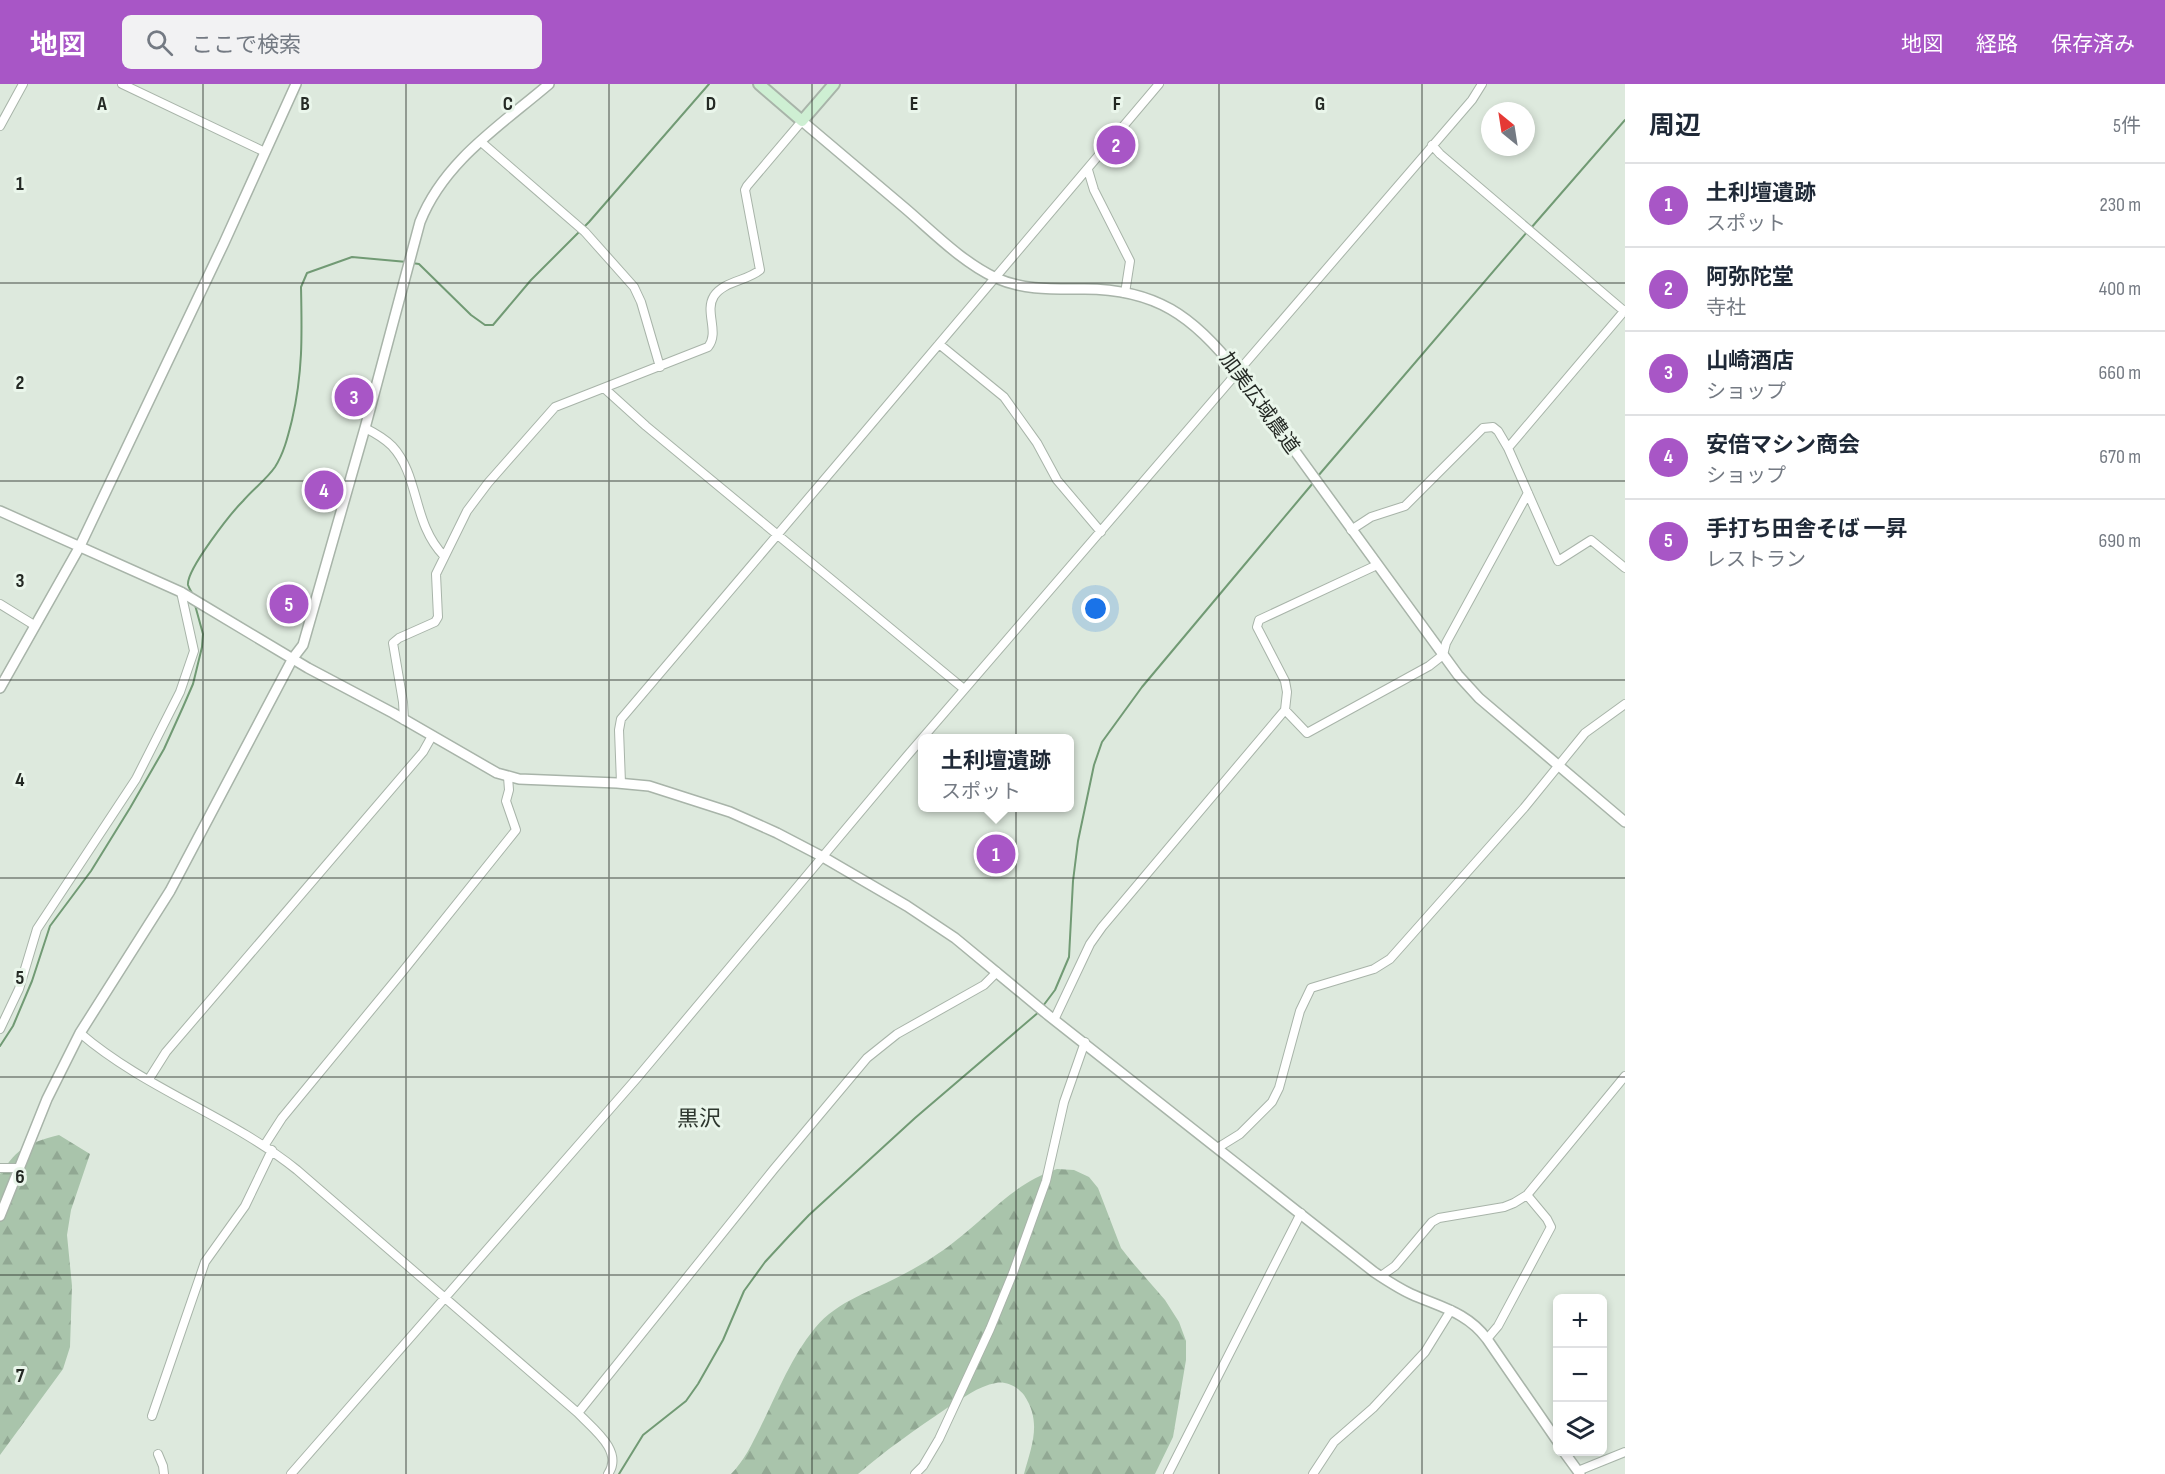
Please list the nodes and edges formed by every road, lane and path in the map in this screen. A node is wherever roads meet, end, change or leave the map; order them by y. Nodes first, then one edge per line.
1 (23, 84) edge
2 (122, 84) edge
3 (296, 84) edge
4 (549, 84) edge
5 (759, 84) edge
6 (834, 84) edge
7 (1159, 84) edge
8 (1482, 84) edge
9 (801, 121) junction
10 (0, 126) edge
11 (480, 141) junction
12 (1432, 145) junction
13 (265, 152) junction
14 (1088, 170) junction
15 (997, 278) junction
16 (1125, 293) junction
17 (1625, 310) edge
18 (939, 344) junction
19 (660, 367) junction
20 (1238, 373) junction
21 (604, 388) junction
22 (365, 428) junction
23 (1508, 448) junction
24 (1528, 493) junction
25 (0, 512) edge
26 (1351, 530) junction
27 (777, 532) junction
28 (1101, 532) junction
29 (78, 548) junction
30 (444, 556) junction
31 (1377, 565) junction
32 (1625, 568) edge
33 (184, 594) junction
34 (0, 604) edge
35 (34, 625) junction
36 (1443, 655) junction
37 (293, 658) junction
38 (0, 688) edge
39 (964, 689) junction
40 (1625, 704) edge
41 (1285, 710) junction
42 (405, 720) junction
43 (926, 734) edge
44 (432, 736) junction
45 (918, 744) edge
46 (1558, 765) junction
47 (508, 777) junction
48 (621, 783) junction
49 (1625, 822) edge
50 (823, 857) junction
51 (997, 972) junction
52 (1052, 1016) junction
53 (0, 1029) edge
54 (80, 1034) junction
55 (1085, 1042) junction
56 (1625, 1076) edge
57 (149, 1079) junction
58 (264, 1146) junction
59 (1219, 1147) junction
60 (272, 1150) junction
61 (0, 1168) edge
62 (18, 1168) junction
63 (1527, 1195) junction
64 (1301, 1213) junction
65 (0, 1216) edge
66 (1381, 1276) junction
67 (444, 1298) junction
68 (1451, 1310) junction
69 (1487, 1339) junction
70 (578, 1413) junction
71 (152, 1416) dead end
72 (1553, 1436) edge
73 (1625, 1452) edge
74 (158, 1454) dead end
75 (1567, 1456) edge
76 (1579, 1473) edge
77 (164, 1474) edge
78 (291, 1474) edge
79 (608, 1474) edge
80 (915, 1474) edge
81 (1168, 1474) edge
82 (1313, 1474) edge

1 - 10 street
2 - 13 street
3 - 13 street
4 - 11 street
5 - 9 main road
6 - 9 main road
7 - 14 street
8 - 12 street
9 - 15 street, 加美広域農道
9 - 19 street
11 - 19 street
11 - 22 street
12 - 17 street
12 - 20 street
13 - 29 street
14 - 15 street
14 - 16 street
15 - 16 street, 加美広域農道
15 - 18 street
16 - 20 street, 加美広域農道
17 - 23 street
18 - 27 street
18 - 28 street
19 - 21 street
20 - 26 street, 加美広域農道
20 - 28 street
21 - 27 street
21 - 30 street
22 - 30 street
22 - 37 street
23 - 24 street
23 - 26 street
24 - 32 street
24 - 36 street
25 - 29 street
26 - 31 street, 加美広域農道
27 - 39 street
27 - 48 street
28 - 39 street
29 - 33 street
29 - 35 street
30 - 42 street
31 - 36 street, 加美広域農道
31 - 41 street
33 - 37 street
33 - 53 street
34 - 35 street
35 - 38 street
36 - 41 street
36 - 46 street, 加美広域農道
37 - 42 street
37 - 54 street
39 - 43 street
40 - 46 street
41 - 52 street
42 - 44 street
44 - 47 street
44 - 57 street
45 - 50 street
46 - 49 street, 加美広域農道
46 - 59 street
47 - 48 street
47 - 58 street
48 - 50 street
50 - 51 street
50 - 67 street
51 - 52 street
51 - 70 street
52 - 55 street
54 - 57 street
54 - 62 street
55 - 59 street
55 - 80 street
56 - 63 street
57 - 58 street
58 - 60 street
59 - 64 street
60 - 67 street
60 - 71 street
61 - 62 street
62 - 65 street
63 - 66 street
63 - 69 street
64 - 66 street
64 - 81 street
66 - 68 street
67 - 70 street
67 - 78 street
68 - 69 street
68 - 82 street
69 - 72 street
70 - 79 street
73 - 76 street
74 - 77 street
75 - 76 street

